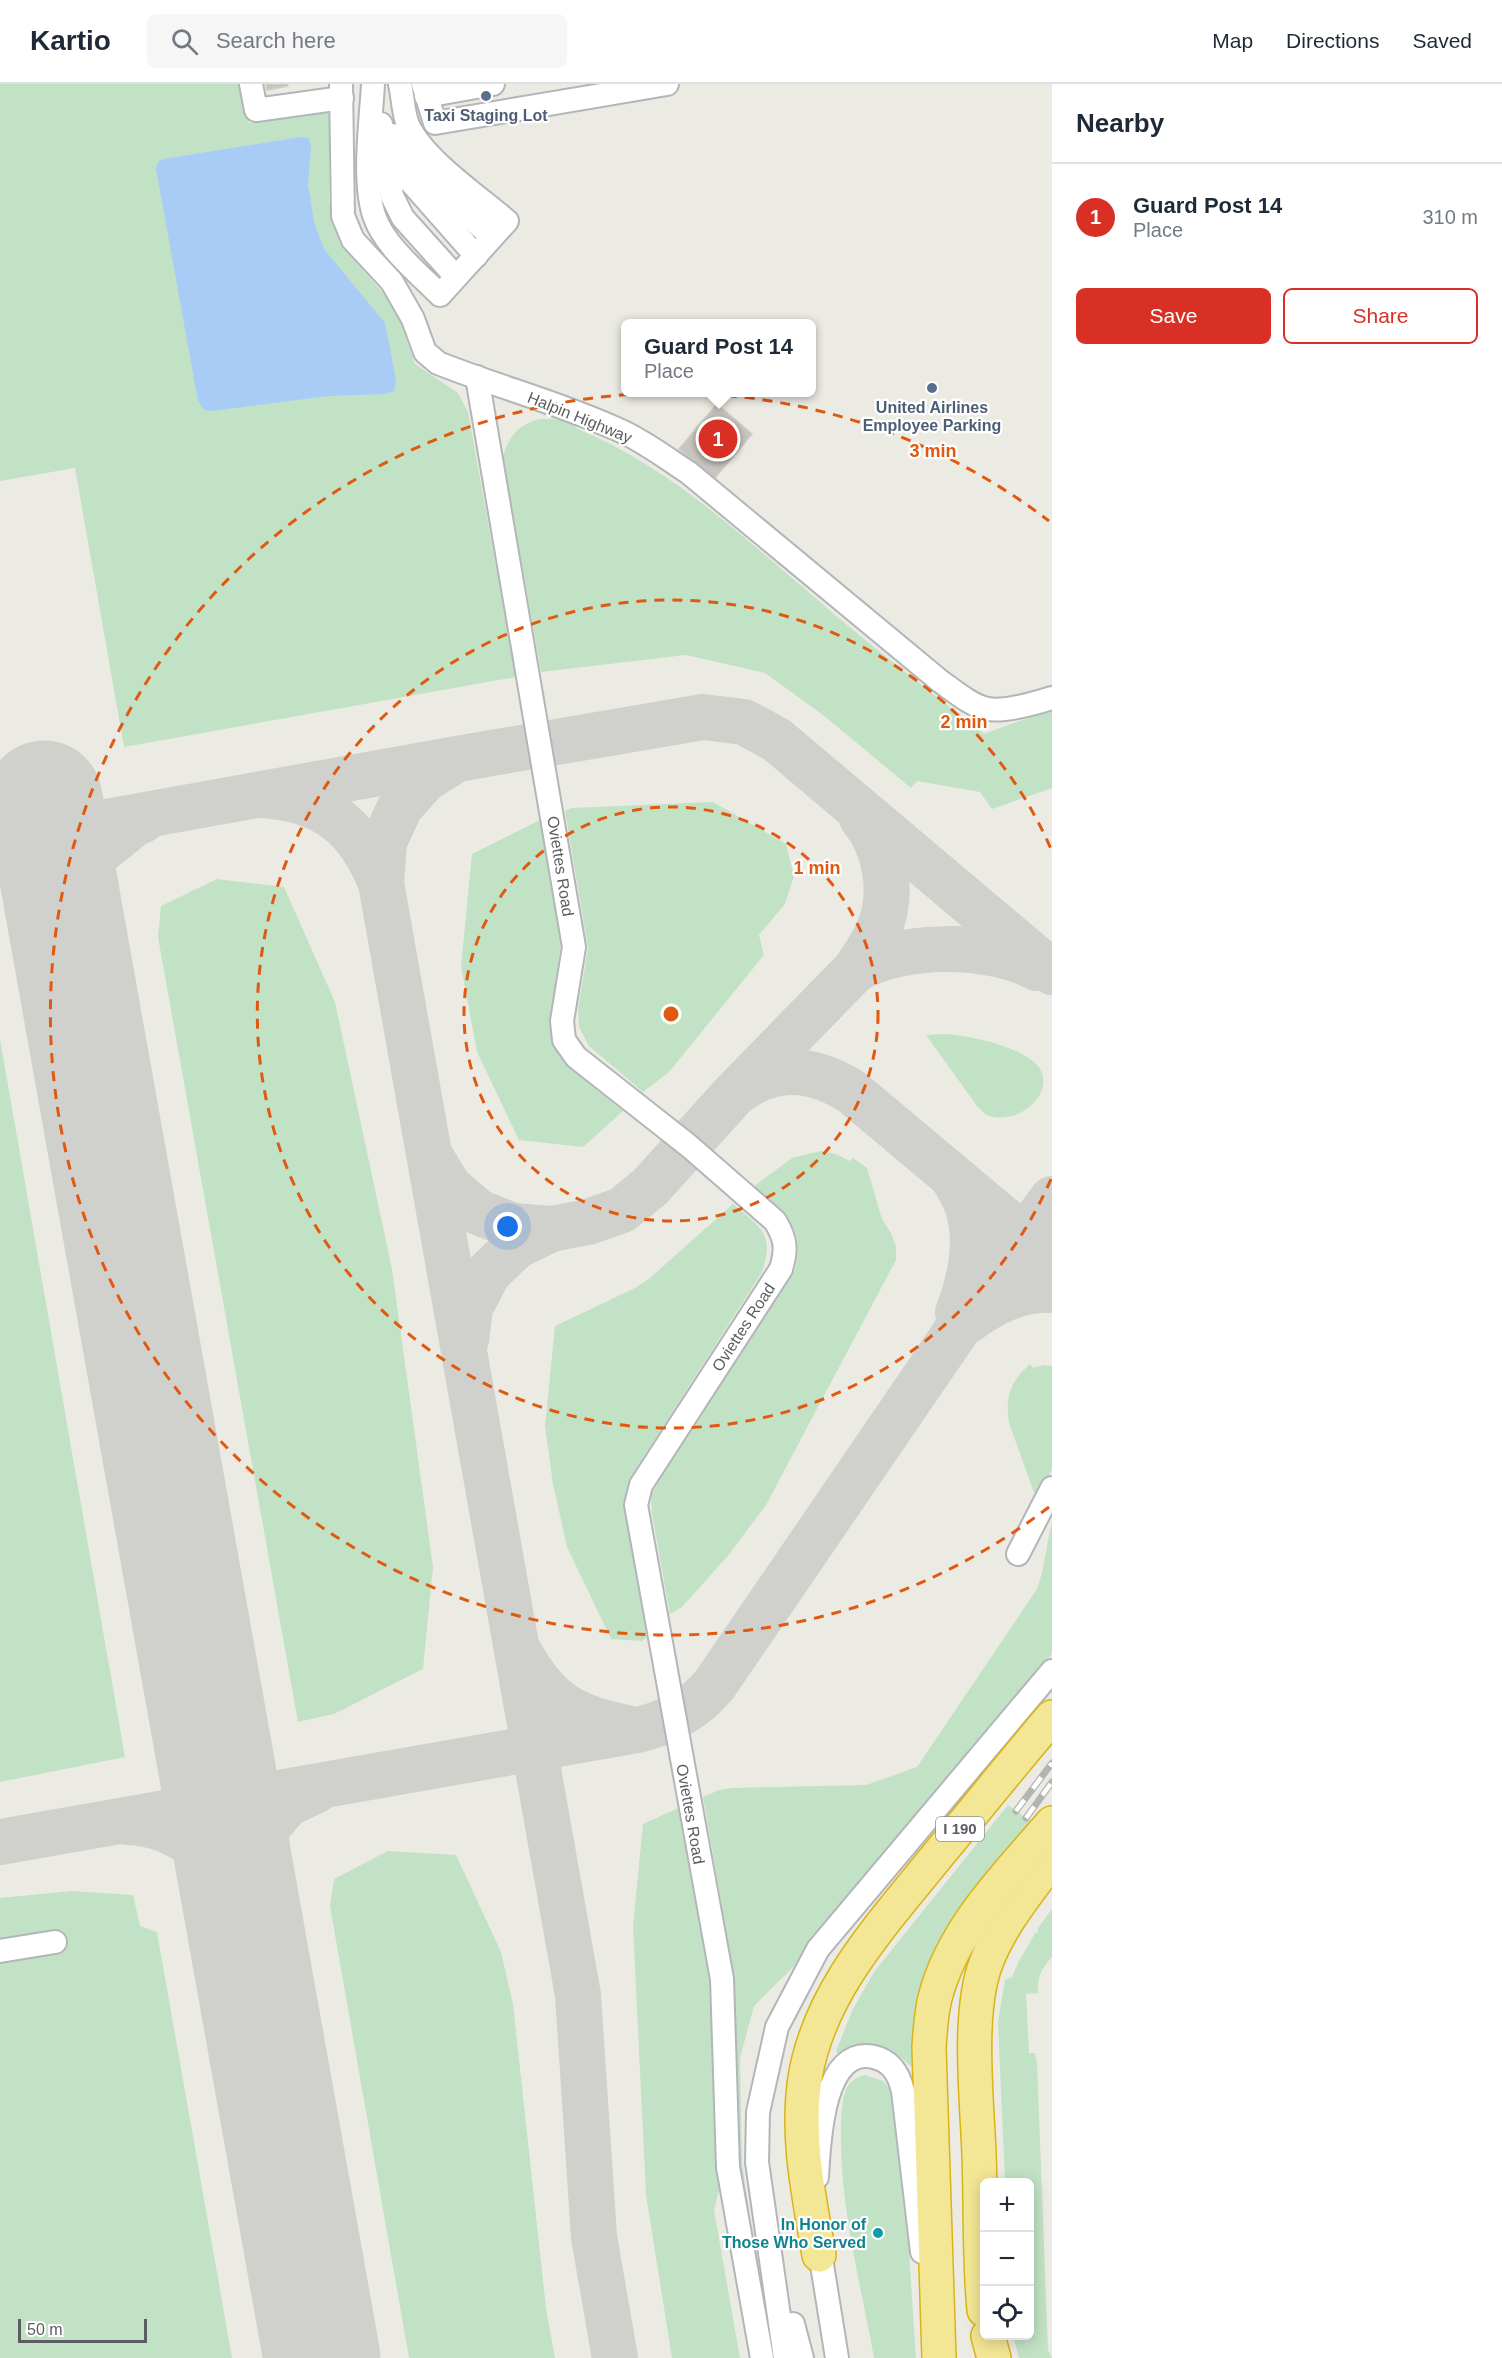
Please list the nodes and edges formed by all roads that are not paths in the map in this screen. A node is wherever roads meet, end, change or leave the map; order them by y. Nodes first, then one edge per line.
1 (251, 84) edge
2 (376, 84) edge
3 (400, 84) edge
4 (493, 84) edge
5 (667, 84) edge
6 (424, 90) edge
7 (342, 91) edge
8 (408, 125) junction
9 (412, 167) junction
10 (500, 229) junction
11 (457, 275) junction
12 (477, 377) junction
13 (1052, 698) edge
14 (1052, 1488) edge
15 (1018, 1554) dead end
16 (1052, 1671) edge
17 (1052, 1717) edge
18 (1052, 1823) edge
19 (1052, 1860) edge
20 (55, 1942) dead end
21 (0, 1951) edge
22 (763, 2207) junction
23 (819, 2255) junction
24 (983, 2286) edge
25 (989, 2340) edge
26 (762, 2358) edge
27 (785, 2358) edge
28 (802, 2358) edge
29 (837, 2358) edge
30 (938, 2358) edge
31 (994, 2358) edge

1 - 7 street
2 - 9 street
2 - 11 street
2 - 11 street
3 - 8 street
4 - 6 street
5 - 6 street
7 - 12 street, Halpin Highway
8 - 9 street
8 - 10 street
9 - 10 street
9 - 11 street
10 - 11 street
12 - 13 street, Halpin Highway
12 - 26 street, Oviettes Road
14 - 15 street
16 - 22 street
17 - 23 highway, I 190
18 - 30 highway
19 - 24 highway
20 - 21 street
22 - 27 street
22 - 28 street
23 - 29 street
23 - 30 street
25 - 31 highway

